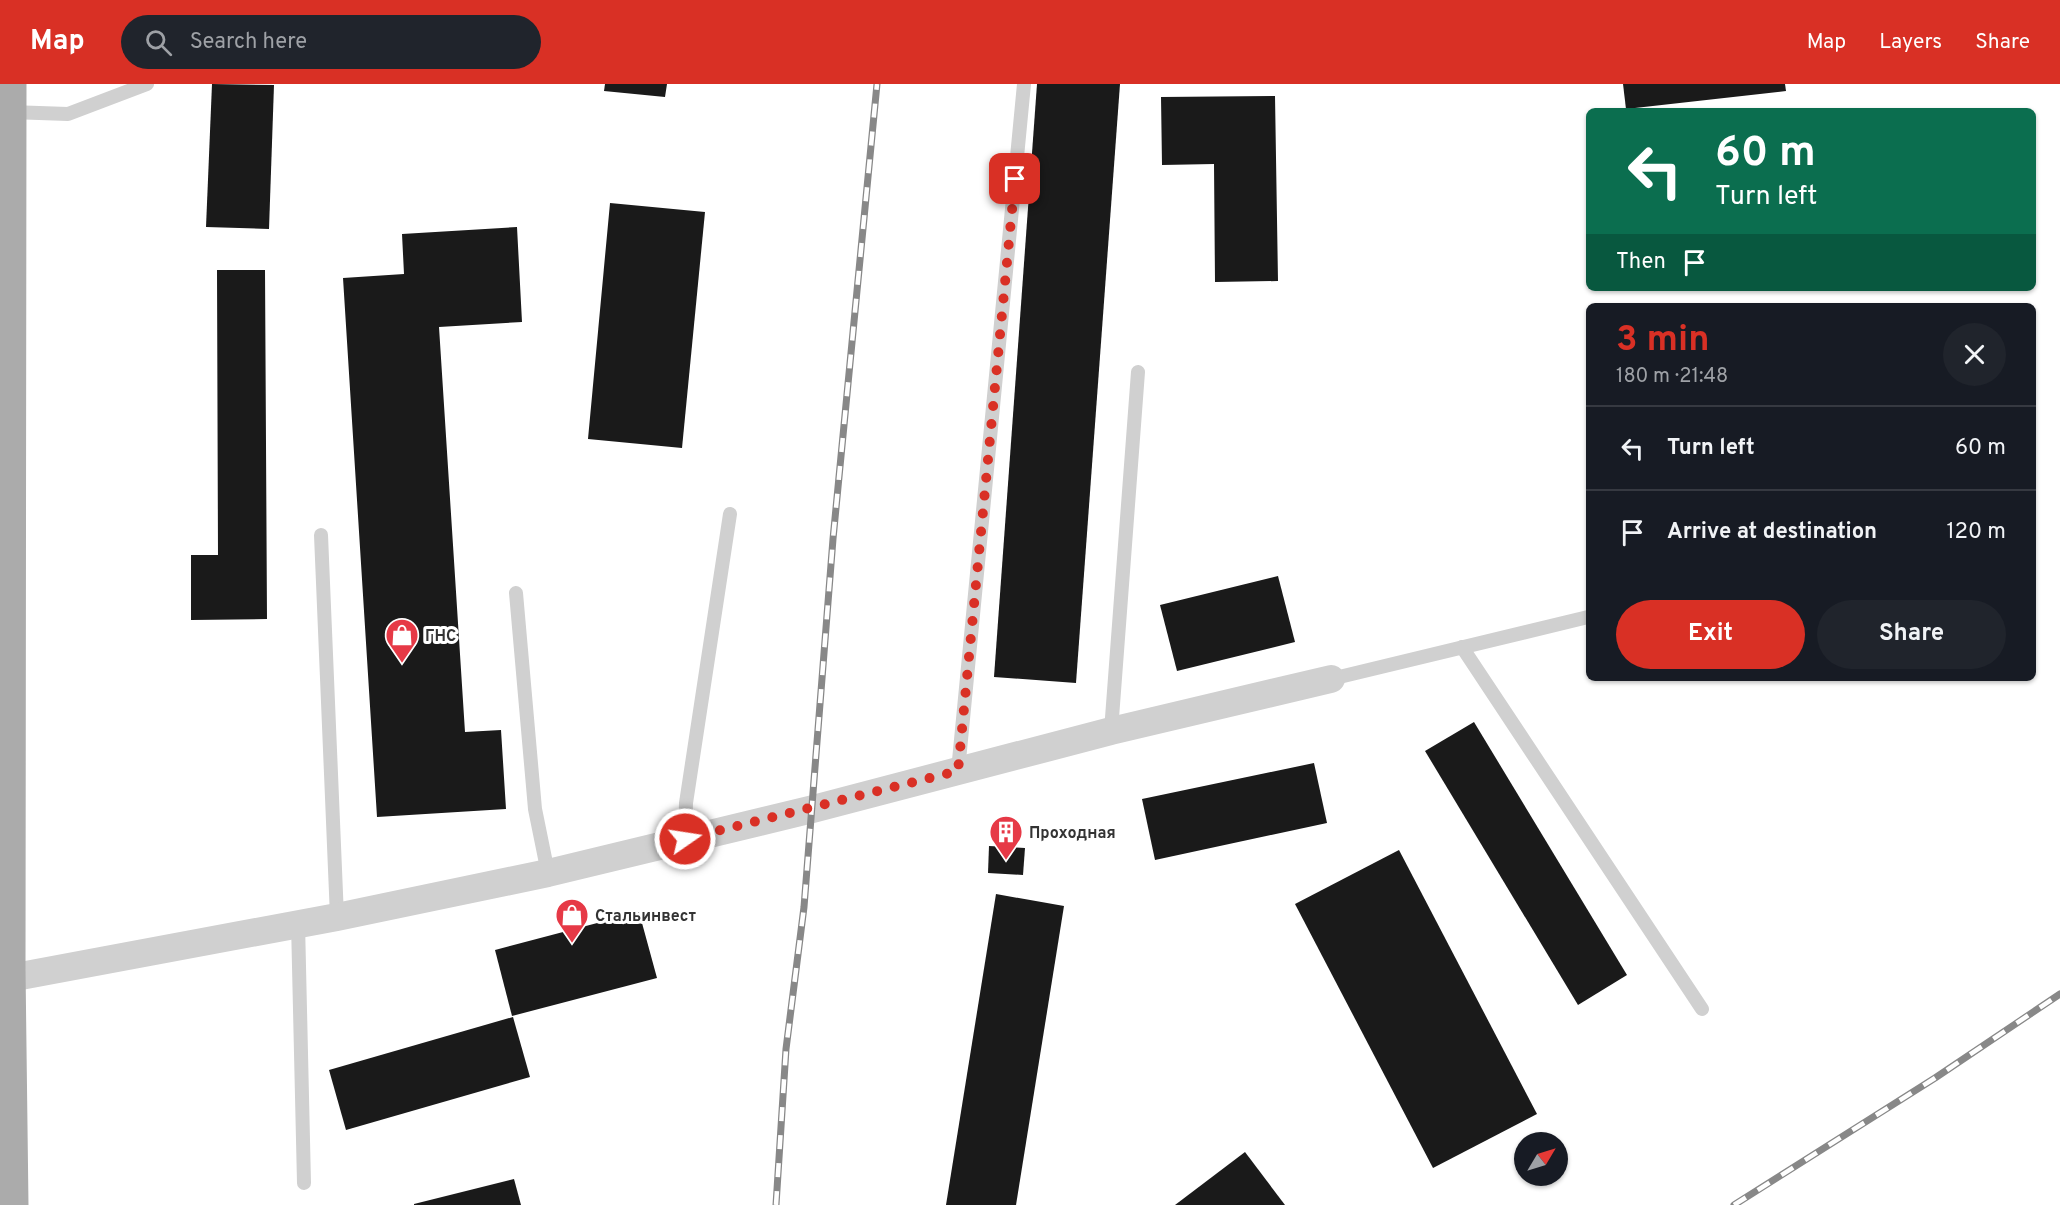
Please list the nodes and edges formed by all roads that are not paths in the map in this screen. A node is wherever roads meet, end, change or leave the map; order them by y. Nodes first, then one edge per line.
1 (147, 84) edge
2 (1024, 84) edge
3 (10, 98) edge
4 (1138, 372) dead end
5 (730, 514) dead end
6 (321, 535) dead end
7 (4, 550) edge
8 (516, 593) dead end
9 (1586, 617) edge
10 (1462, 647) junction
11 (1331, 679) joint
12 (1111, 731) junction
13 (958, 771) junction
14 (685, 839) junction
15 (548, 873) junction
16 (337, 917) junction
17 (298, 923) junction
18 (10, 978) junction
19 (1702, 1009) dead end
20 (304, 1183) dead end
21 (12, 1205) edge

1 - 3 lane
2 - 13 lane
3 - 7 main road
4 - 12 lane
5 - 14 lane
6 - 16 lane
7 - 18 main road
8 - 15 lane
9 - 10 lane
10 - 11 lane
10 - 19 lane
11 - 12 street
12 - 13 street
13 - 14 street
14 - 15 street
15 - 16 street
16 - 17 street
17 - 18 street
17 - 20 lane
18 - 21 main road

